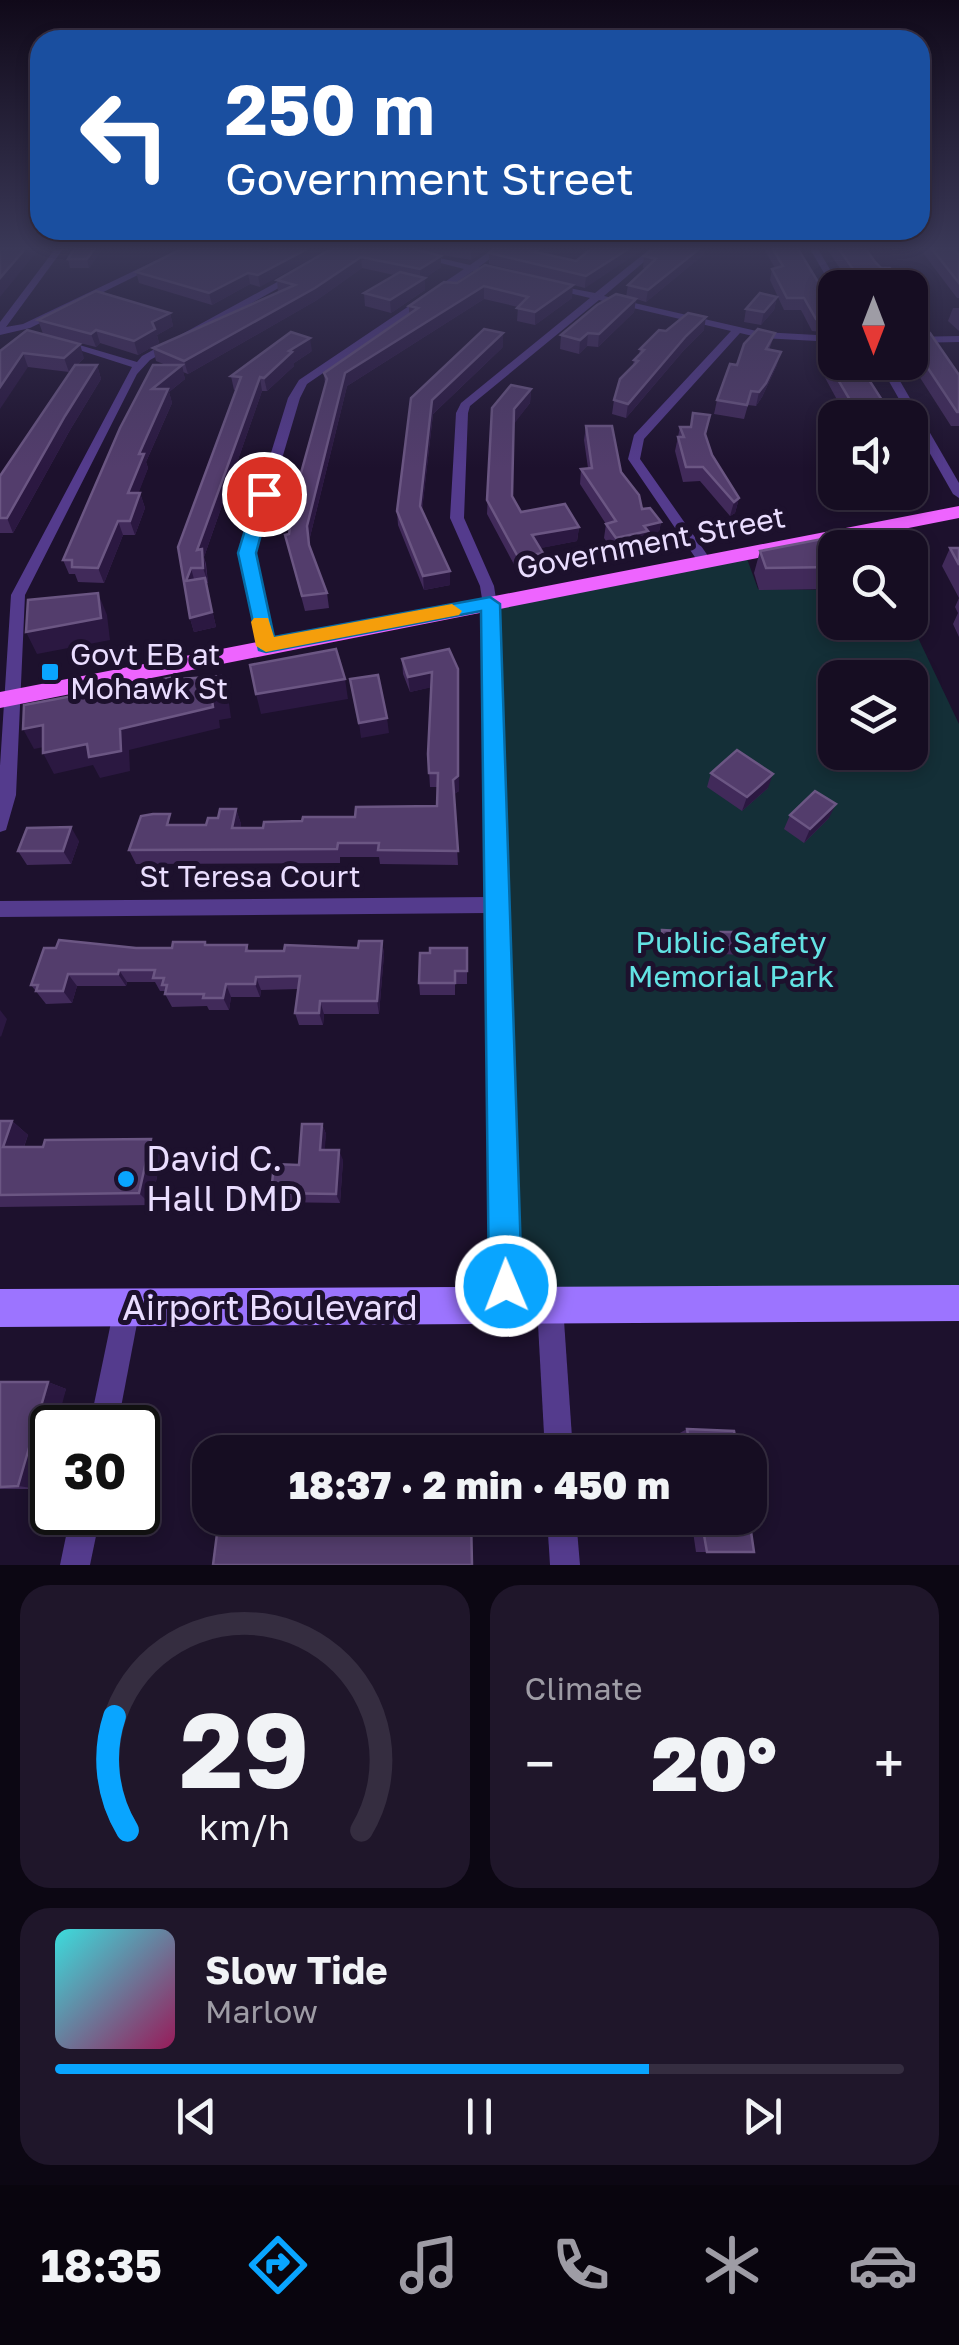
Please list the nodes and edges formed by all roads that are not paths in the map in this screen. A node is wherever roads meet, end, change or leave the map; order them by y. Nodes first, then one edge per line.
1 (34, 322) edge
2 (213, 322) edge
3 (391, 322) edge
4 (567, 322) edge
5 (703, 322) edge
6 (737, 330) junction
7 (0, 332) edge
8 (818, 339) edge
9 (959, 339) edge
10 (928, 340) edge
11 (137, 365) junction
12 (893, 380) edge
13 (959, 494) edge
14 (959, 512) edge
15 (884, 528) junction
16 (887, 530) edge
17 (706, 563) junction
18 (490, 604) junction
19 (266, 646) junction
20 (5, 699) edge
21 (0, 825) edge
22 (500, 905) junction
23 (0, 910) edge
24 (959, 1302) edge
25 (550, 1306) junction
26 (506, 1307) junction
27 (0, 1308) edge
28 (127, 1308) junction
29 (108, 1405) edge
30 (558, 1435) edge
31 (81, 1535) edge
32 (563, 1535) edge
33 (75, 1565) edge
34 (565, 1565) edge

1 - 7 street
2 - 11 street
3 - 19 street
4 - 18 street
5 - 6 street
6 - 8 street
6 - 17 street
7 - 11 street
9 - 10 street
11 - 20 street
12 - 13 street
14 - 15 main road, Government Street
15 - 16 street
15 - 17 main road, Government Street
17 - 18 main road, Government Street
18 - 19 main road, Government Street
18 - 22 street
19 - 20 main road, Government Street
20 - 21 street
22 - 23 street, St Teresa Court
22 - 26 street
24 - 25 main road, Airport Boulevard
25 - 26 main road, Airport Boulevard
25 - 30 street
26 - 28 main road, Airport Boulevard
27 - 28 main road, Airport Boulevard
28 - 29 street
31 - 33 street
32 - 34 street

